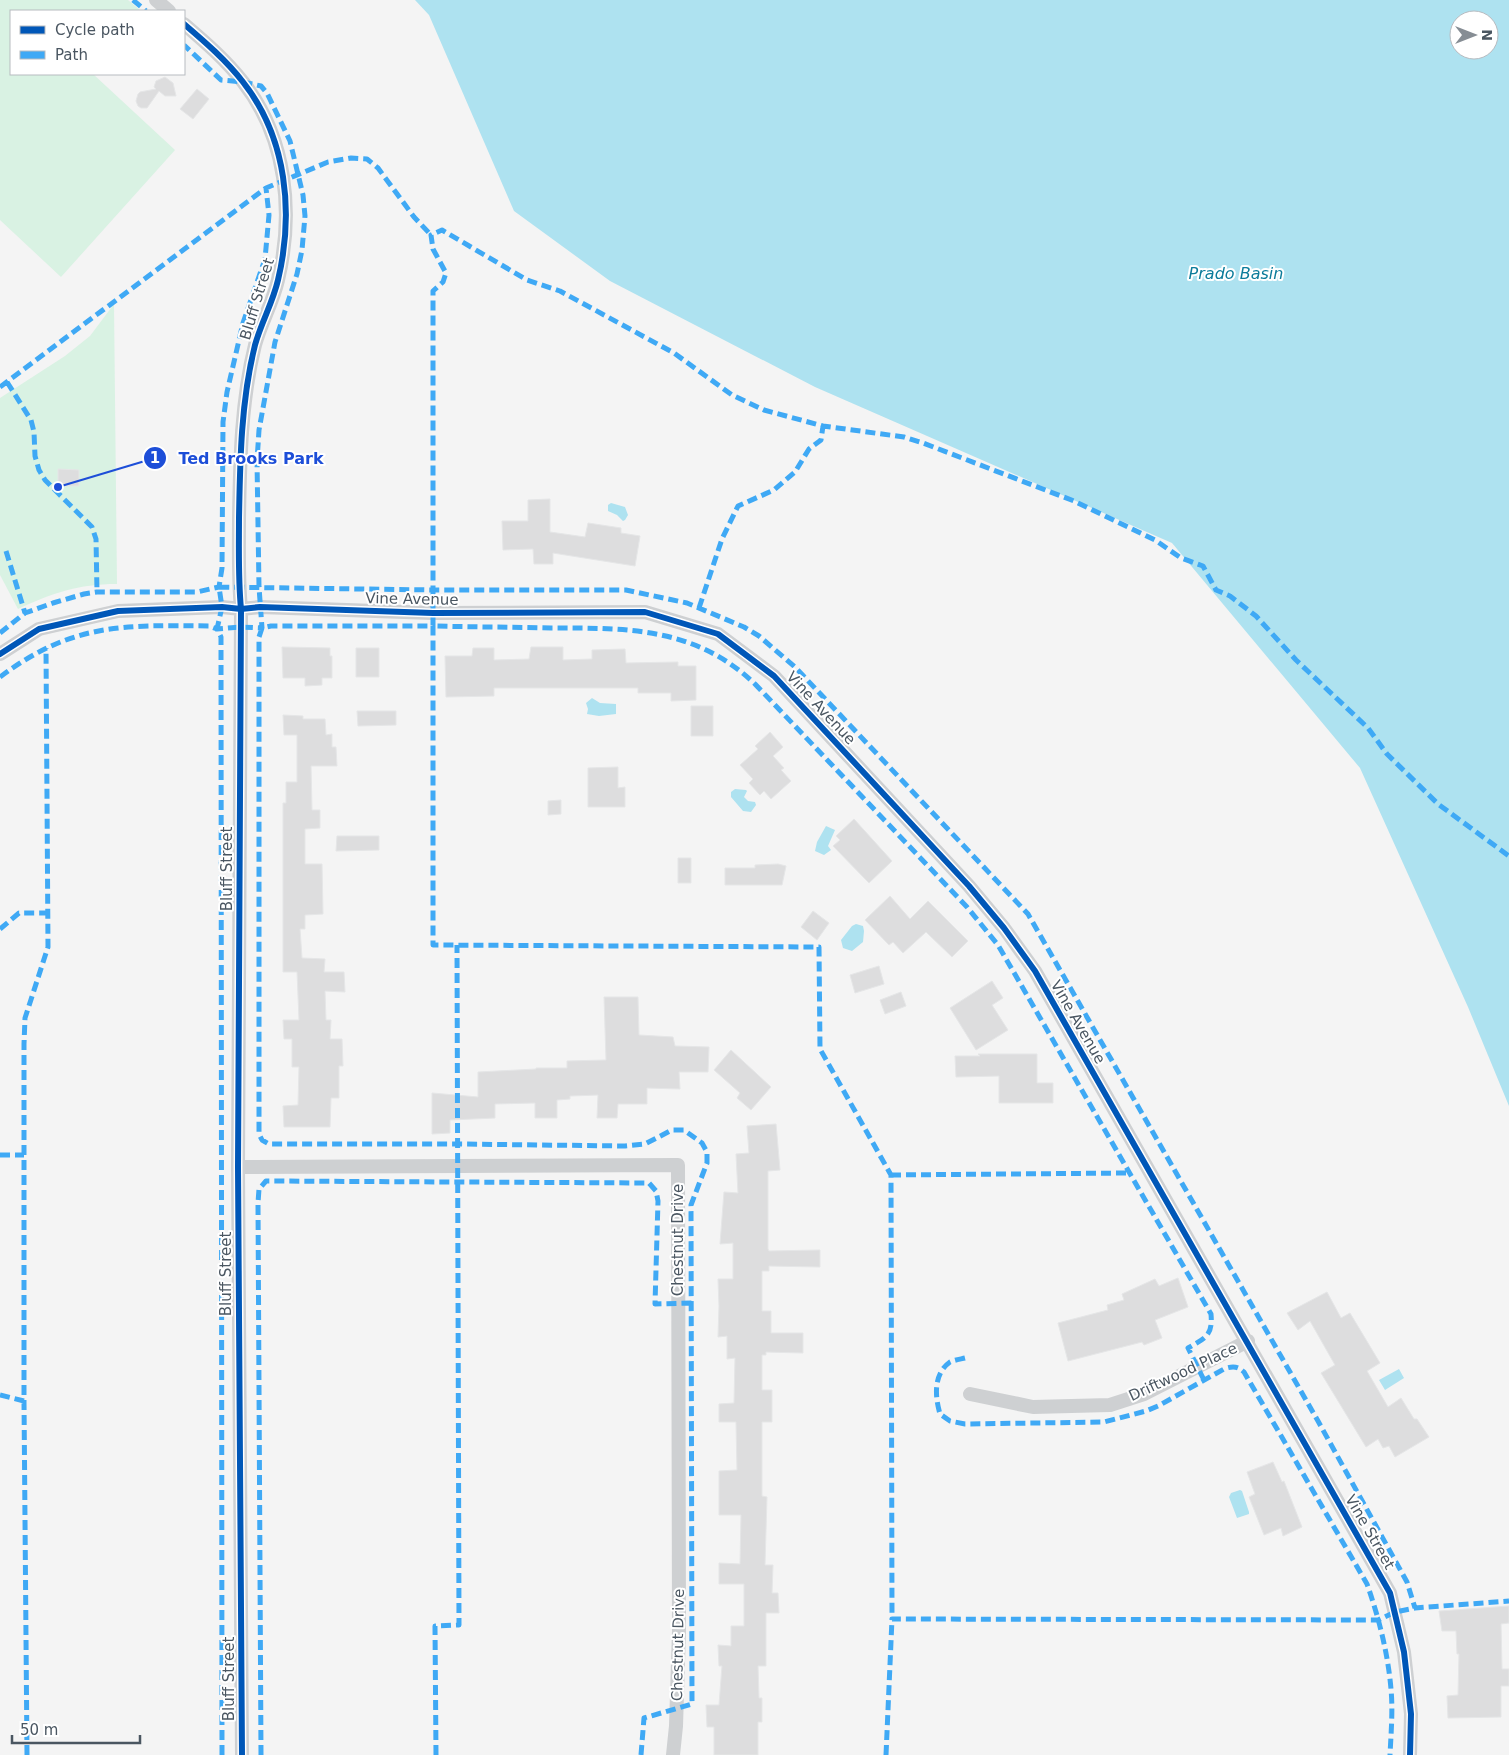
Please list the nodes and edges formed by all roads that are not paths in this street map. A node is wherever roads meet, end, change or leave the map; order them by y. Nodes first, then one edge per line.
1 (156, 0) edge
2 (169, 10) edge
3 (185, 25) edge
4 (241, 608) junction
5 (0, 654) edge
6 (238, 1167) junction
7 (1248, 1342) junction
8 (970, 1394) dead end
9 (242, 1755) edge
10 (674, 1755) edge
11 (1410, 1755) edge

1 - 2 street
3 - 4 street, Bluff Street
4 - 5 street, Vine Avenue
4 - 6 street, Bluff Street
4 - 7 street, Vine Avenue
6 - 9 street, Bluff Street
6 - 10 street, Chestnut Drive
7 - 8 street, Driftwood Place
7 - 11 street, Vine Street

